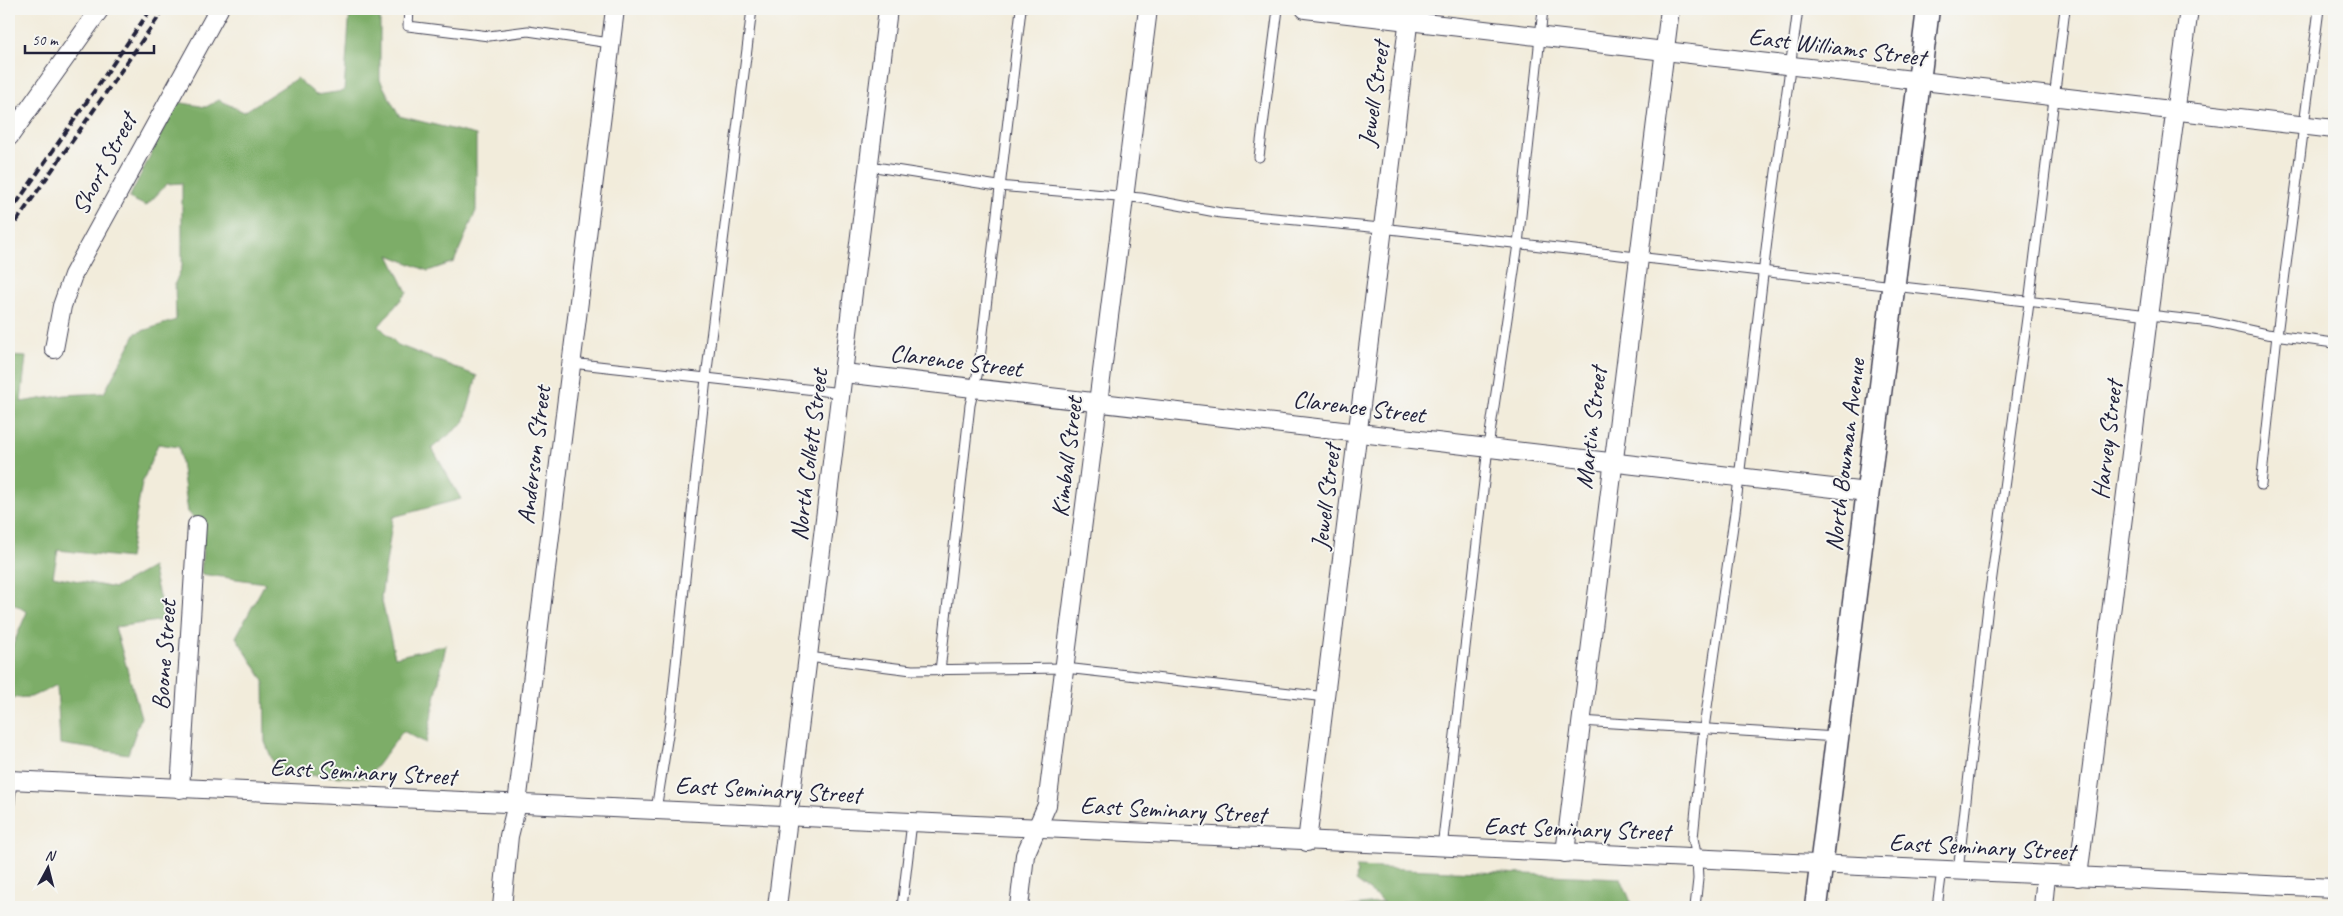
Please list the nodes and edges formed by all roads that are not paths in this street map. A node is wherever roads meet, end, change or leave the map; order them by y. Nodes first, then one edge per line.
1 (100, 9) edge
2 (218, 9) edge
3 (409, 9) edge
4 (615, 9) edge
5 (752, 9) edge
6 (888, 9) edge
7 (1021, 9) edge
8 (1148, 9) edge
9 (1278, 9) edge
10 (1305, 9) edge
11 (1543, 9) edge
12 (1670, 9) edge
13 (1798, 9) edge
14 (1928, 9) edge
15 (2065, 9) edge
16 (2189, 9) edge
17 (2319, 9) edge
18 (1409, 14) edge
19 (1540, 37) junction
20 (610, 43) junction
21 (1664, 52) junction
22 (1791, 66) junction
23 (1919, 82) junction
24 (2054, 97) junction
25 (2176, 110) junction
26 (2304, 125) junction
27 (2334, 129) edge
28 (9, 137) edge
29 (1259, 157) dead end
30 (869, 166) junction
31 (998, 186) junction
32 (1124, 196) junction
33 (1381, 228) junction
34 (1518, 244) junction
35 (1637, 258) junction
36 (1763, 273) junction
37 (1894, 288) junction
38 (2029, 303) junction
39 (2148, 317) junction
40 (2277, 335) junction
41 (2334, 342) edge
42 (54, 349) dead end
43 (571, 363) junction
44 (844, 373) junction
45 (706, 378) junction
46 (972, 388) junction
47 (842, 393) junction
48 (1099, 402) junction
49 (1359, 432) junction
50 (1488, 447) junction
51 (1612, 462) junction
52 (1739, 476) junction
53 (2262, 485) dead end
54 (1867, 492) junction
55 (197, 525) dead end
56 (808, 657) junction
57 (1065, 668) junction
58 (940, 671) junction
59 (1326, 696) junction
60 (1580, 721) junction
61 (1704, 728) junction
62 (1837, 737) junction
63 (10, 780) edge
64 (180, 789) junction
65 (517, 804) junction
66 (656, 810) junction
67 (9, 811) edge
68 (788, 817) junction
69 (912, 822) junction
70 (1037, 828) junction
71 (1307, 842) junction
72 (1442, 848) junction
73 (1565, 853) junction
74 (1698, 859) junction
75 (1820, 864) junction
76 (1950, 871) junction
77 (2046, 876) junction
78 (2078, 877) junction
79 (2334, 888) edge
80 (502, 907) edge
81 (777, 907) edge
82 (902, 907) edge
83 (1019, 907) edge
84 (1695, 907) edge
85 (1816, 907) edge
86 (1937, 907) edge
87 (2043, 907) edge

1 - 28 street
2 - 42 street, Short Street
3 - 20 lane
4 - 20 street, Anderson Street
5 - 45 lane
6 - 30 street, North Collett Street
7 - 31 lane
8 - 32 street, Kimball Street
9 - 29 lane
10 - 18 street, East Williams Street
11 - 19 lane
12 - 21 street, Martin Street
13 - 22 lane
14 - 23 street, North Bowman Avenue
15 - 24 lane
16 - 25 street, Harvey Street
17 - 26 lane
18 - 19 street, East Williams Street
18 - 33 street, Jewell Street
19 - 21 street, East Williams Street
19 - 34 lane
20 - 43 street, Anderson Street
21 - 22 street, East Williams Street
21 - 35 street, Martin Street
22 - 23 street, East Williams Street
22 - 36 lane
23 - 24 street, East Williams Street
23 - 37 street, North Bowman Avenue
24 - 25 street, East Williams Street
24 - 38 lane
25 - 26 street, East Williams Street
25 - 39 street, Harvey Street
26 - 27 street, East Williams Street
26 - 40 lane
30 - 31 lane
30 - 44 street, North Collett Street
31 - 32 lane
31 - 46 lane
32 - 33 lane
32 - 48 street, Kimball Street
33 - 34 lane
33 - 49 street, Jewell Street
34 - 35 lane
34 - 50 lane
35 - 36 lane
35 - 51 street, Martin Street
36 - 37 lane
36 - 52 lane
37 - 38 lane
37 - 54 street, North Bowman Avenue
38 - 39 lane
38 - 76 lane
39 - 40 lane
39 - 78 street, Harvey Street
40 - 41 lane
40 - 53 lane
43 - 45 lane
43 - 65 street, Anderson Street
44 - 46 street, Clarence Street
44 - 47 street, North Collett Street
45 - 47 lane
45 - 66 lane
46 - 48 street, Clarence Street
46 - 58 lane
47 - 56 street, North Collett Street
48 - 49 street, Clarence Street
48 - 57 street, Kimball Street
49 - 50 street, Clarence Street
49 - 59 street, Jewell Street
50 - 51 street, Clarence Street
50 - 72 lane
51 - 52 street, Clarence Street
51 - 60 street, Martin Street
52 - 54 street, Clarence Street
52 - 61 lane
54 - 62 street, North Bowman Avenue
55 - 64 street, Boone Street
56 - 58 lane
56 - 68 street, North Collett Street
57 - 58 lane
57 - 59 lane
57 - 70 street, Kimball Street
59 - 71 street, Jewell Street
60 - 61 lane
60 - 73 street, Martin Street
61 - 62 lane
61 - 74 lane
62 - 75 street, North Bowman Avenue
63 - 64 street, East Seminary Street
63 - 67 lane
64 - 65 street, East Seminary Street
65 - 66 street, East Seminary Street
65 - 80 street, Anderson Street
66 - 68 street, East Seminary Street
68 - 69 street, East Seminary Street
68 - 81 street, North Collett Street
69 - 70 street, East Seminary Street
69 - 82 lane
70 - 71 street, East Seminary Street
70 - 83 street, Kimball Street
71 - 72 street, East Seminary Street
72 - 73 street, East Seminary Street
73 - 74 street, East Seminary Street
74 - 75 street, East Seminary Street
74 - 84 lane
75 - 76 street, East Seminary Street
75 - 85 street, North Bowman Avenue
76 - 77 street, East Seminary Street
76 - 86 lane
77 - 78 street, East Seminary Street
77 - 87 street
78 - 79 street, East Seminary Street

